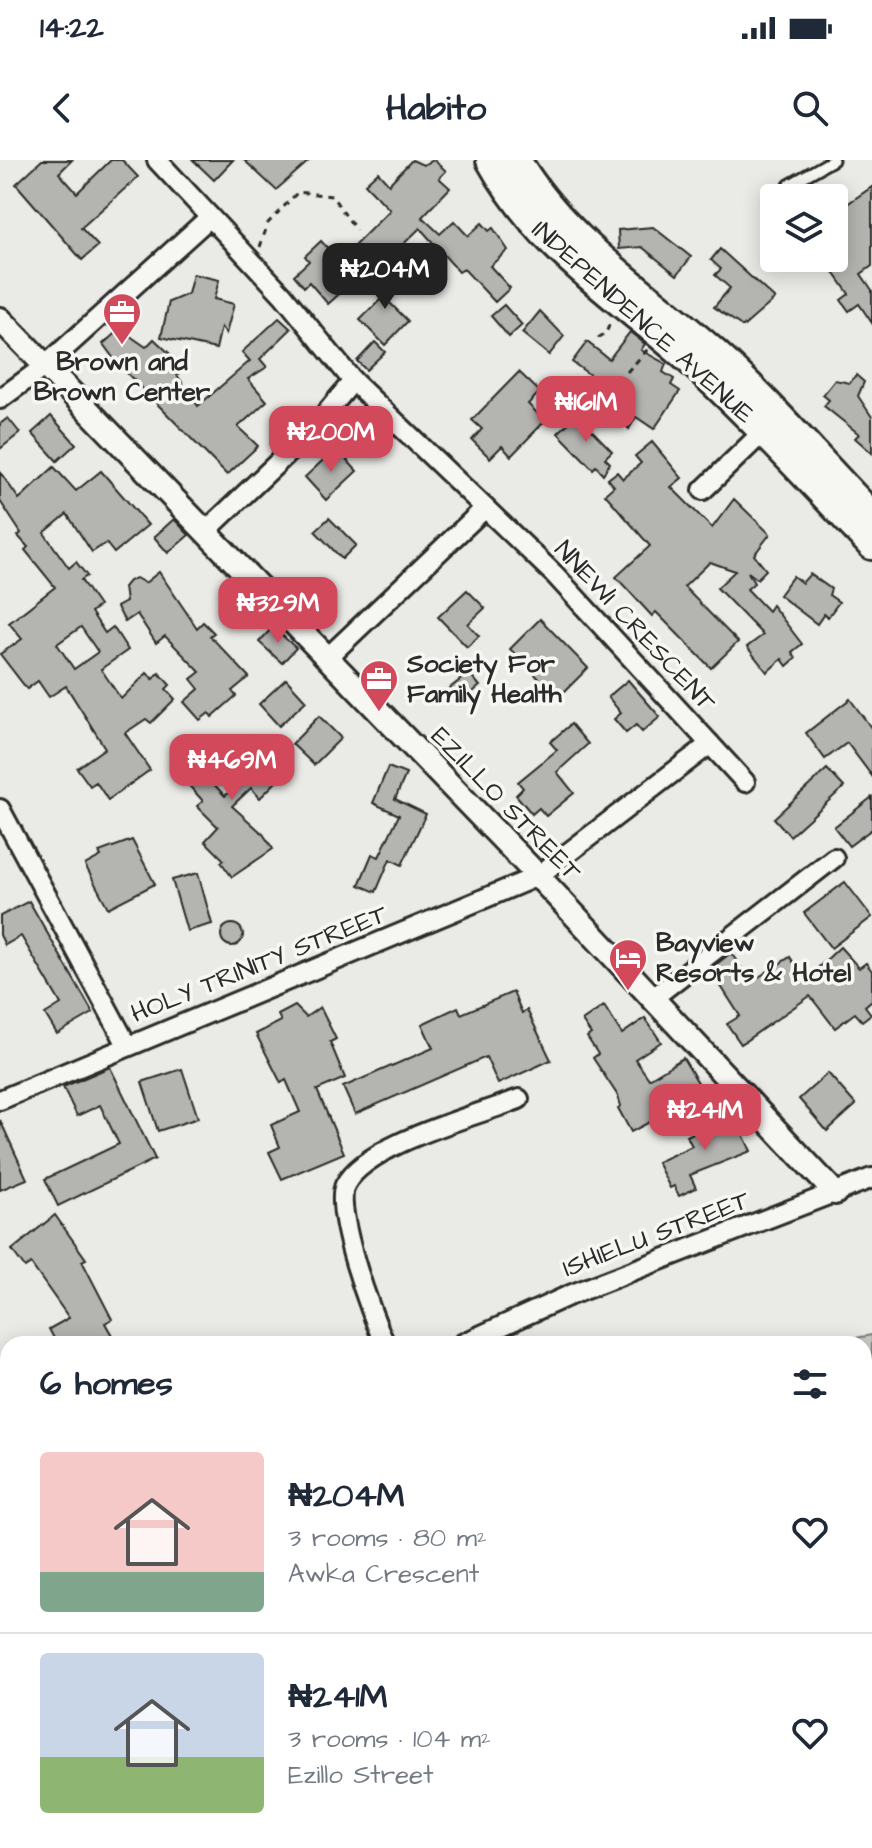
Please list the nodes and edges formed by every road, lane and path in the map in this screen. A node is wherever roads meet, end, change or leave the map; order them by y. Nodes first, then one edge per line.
1 (157, 160) edge
2 (491, 160) edge
3 (516, 160) edge
4 (833, 160) edge
5 (791, 184) edge
6 (210, 217) junction
7 (356, 230) dead end
8 (255, 265) junction
9 (0, 319) edge
10 (659, 332) junction
11 (45, 366) junction
12 (627, 372) dead end
13 (353, 381) junction
14 (0, 399) edge
15 (763, 432) junction
16 (703, 490) dead end
17 (485, 508) junction
18 (872, 516) edge
19 (205, 532) junction
20 (872, 545) edge
21 (326, 659) junction
22 (710, 744) junction
23 (745, 782) dead end
24 (0, 809) edge
25 (834, 858) dead end
26 (538, 876) junction
27 (653, 998) junction
28 (127, 1045) junction
29 (519, 1099) dead end
30 (0, 1100) edge
31 (872, 1178) edge
32 (835, 1193) junction
33 (382, 1336) edge
34 (480, 1336) edge

1 - 6 street, NNEWI CRESCENT
2 - 10 main road, INDEPENDENCE AVENUE
3 - 18 main road, INDEPENDENCE AVENUE
4 - 5 lane
6 - 8 street, NNEWI CRESCENT
6 - 11 street
7 - 8 path
8 - 13 street, NNEWI CRESCENT
9 - 11 street, EZILLO STREET
10 - 12 path
10 - 15 main road, INDEPENDENCE AVENUE
11 - 14 street
11 - 19 street, EZILLO STREET
13 - 17 street, NNEWI CRESCENT
13 - 19 street
15 - 16 street
15 - 20 main road, INDEPENDENCE AVENUE
17 - 21 street
17 - 22 street, NNEWI CRESCENT
19 - 21 street, EZILLO STREET
21 - 26 street, EZILLO STREET
22 - 23 street, NNEWI CRESCENT
22 - 26 street, HOLY TRINITY STREET
24 - 28 street
25 - 27 street
26 - 27 street, EZILLO STREET
26 - 28 street, HOLY TRINITY STREET
27 - 32 street, EZILLO STREET
28 - 30 street, HOLY TRINITY STREET
29 - 33 street
31 - 32 street, ISHIELU STREET
32 - 34 street, ISHIELU STREET

